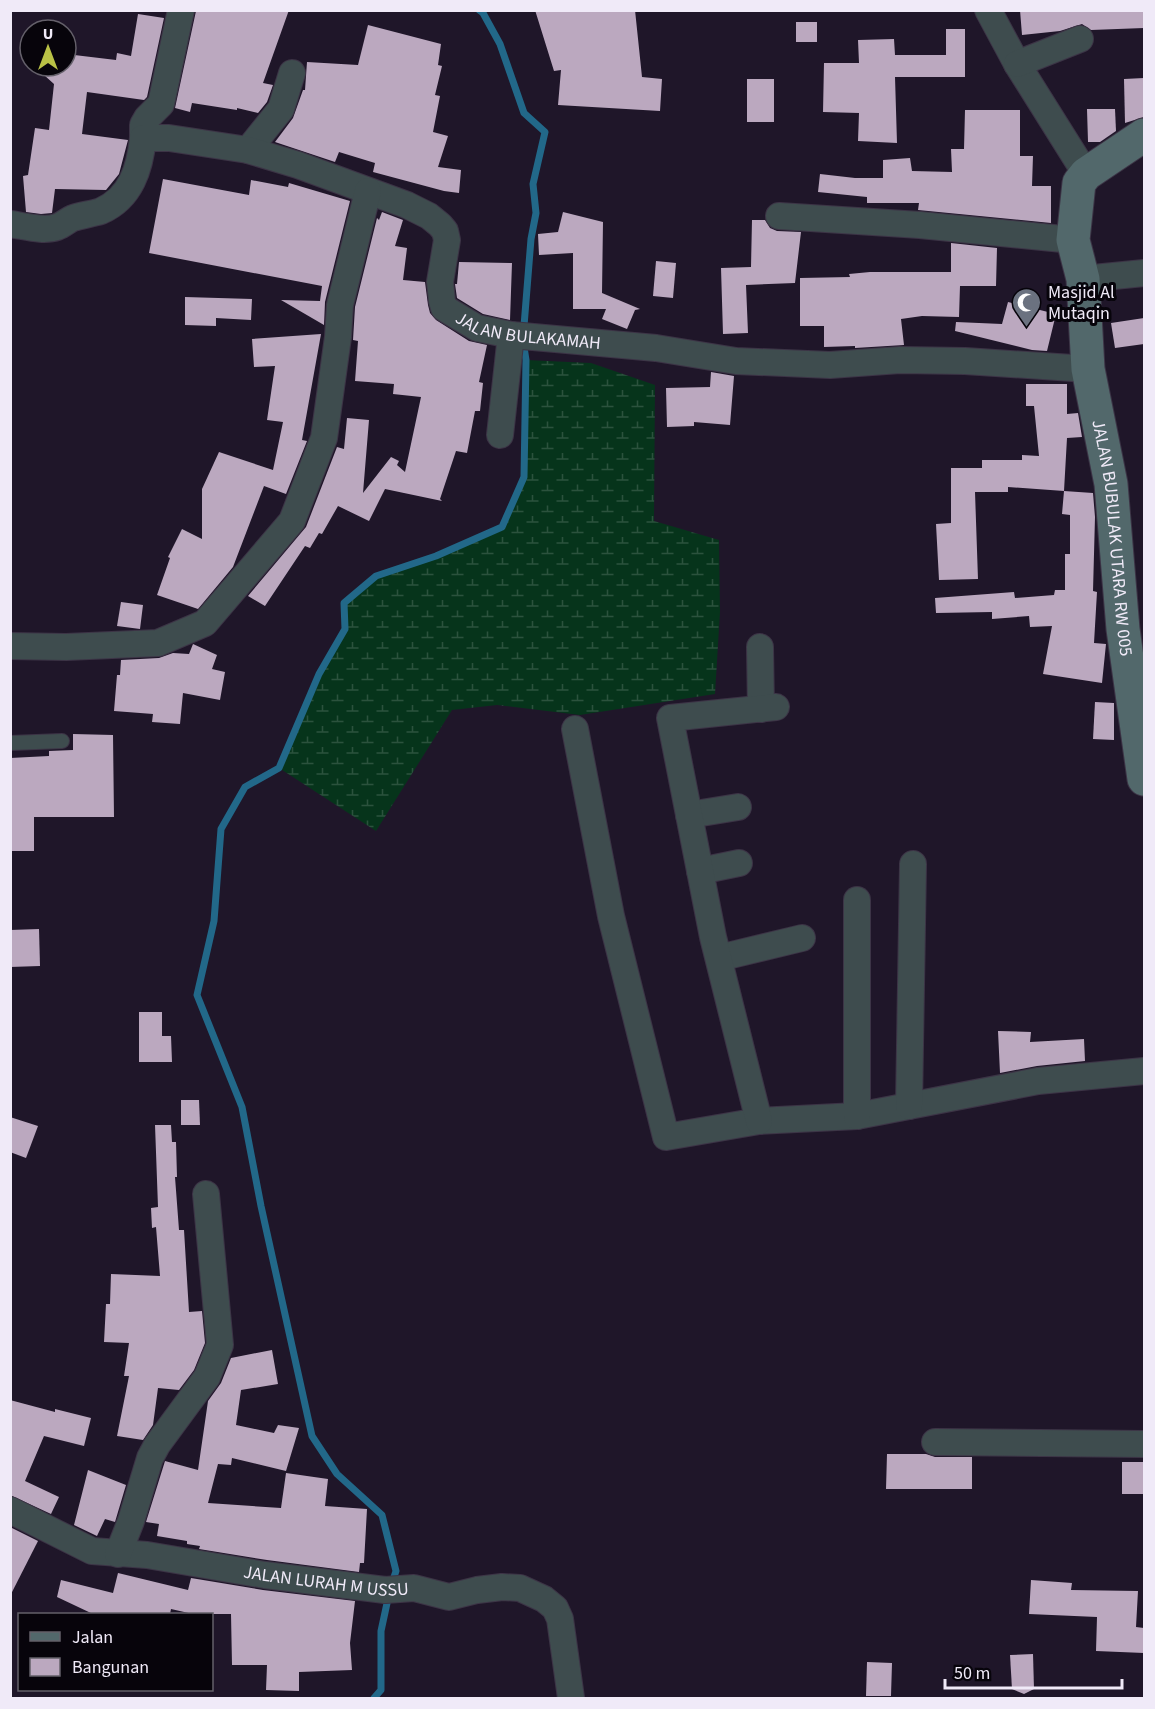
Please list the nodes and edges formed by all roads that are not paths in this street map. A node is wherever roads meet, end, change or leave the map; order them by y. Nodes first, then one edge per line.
1 (181, 10) edge
2 (988, 10) edge
3 (1080, 39) dead end
4 (1017, 64) junction
5 (292, 73) dead end
6 (1144, 135) edge
7 (143, 138) junction
8 (248, 150) junction
9 (1086, 174) junction
10 (369, 191) junction
11 (780, 216) dead end
12 (10, 224) edge
13 (1073, 240) junction
14 (1144, 273) edge
15 (1083, 279) junction
16 (511, 335) junction
17 (1088, 369) junction
18 (500, 435) dead end
19 (10, 646) edge
20 (760, 647) dead end
21 (575, 729) dead end
22 (62, 741) dead end
23 (10, 743) edge
24 (1144, 779) edge
25 (738, 807) dead end
26 (690, 815) junction
27 (739, 863) dead end
28 (913, 864) dead end
29 (700, 871) junction
30 (857, 900) dead end
31 (802, 938) dead end
32 (719, 958) junction
33 (1144, 1071) edge
34 (909, 1106) junction
35 (857, 1116) junction
36 (759, 1121) junction
37 (206, 1194) dead end
38 (935, 1442) dead end
39 (1144, 1444) edge
40 (10, 1510) edge
41 (118, 1554) junction
42 (571, 1698) edge

1 - 7 street
2 - 4 street
3 - 4 street
4 - 9 street
5 - 8 street
6 - 9 street
7 - 8 street, JALAN BULAKAMAH
7 - 12 street
8 - 10 street, JALAN BULAKAMAH
9 - 13 street
10 - 16 street, JALAN BULAKAMAH
10 - 19 street
11 - 13 street
13 - 15 street, JALAN BUBULAK UTARA RW 005
14 - 15 street
15 - 17 street, JALAN BUBULAK UTARA RW 005
16 - 17 street, JALAN BULAKAMAH
16 - 18 street
17 - 24 street, JALAN BUBULAK UTARA RW 005
20 - 26 street
21 - 36 street
22 - 23 lane
25 - 26 street
26 - 29 street
27 - 29 street
28 - 34 street
29 - 32 street
30 - 35 street
31 - 32 street
32 - 36 street
33 - 34 street
34 - 35 street
35 - 36 street
37 - 41 street
38 - 39 street
40 - 41 street, JALAN LURAH M USSU
41 - 42 street, JALAN LURAH M USSU

